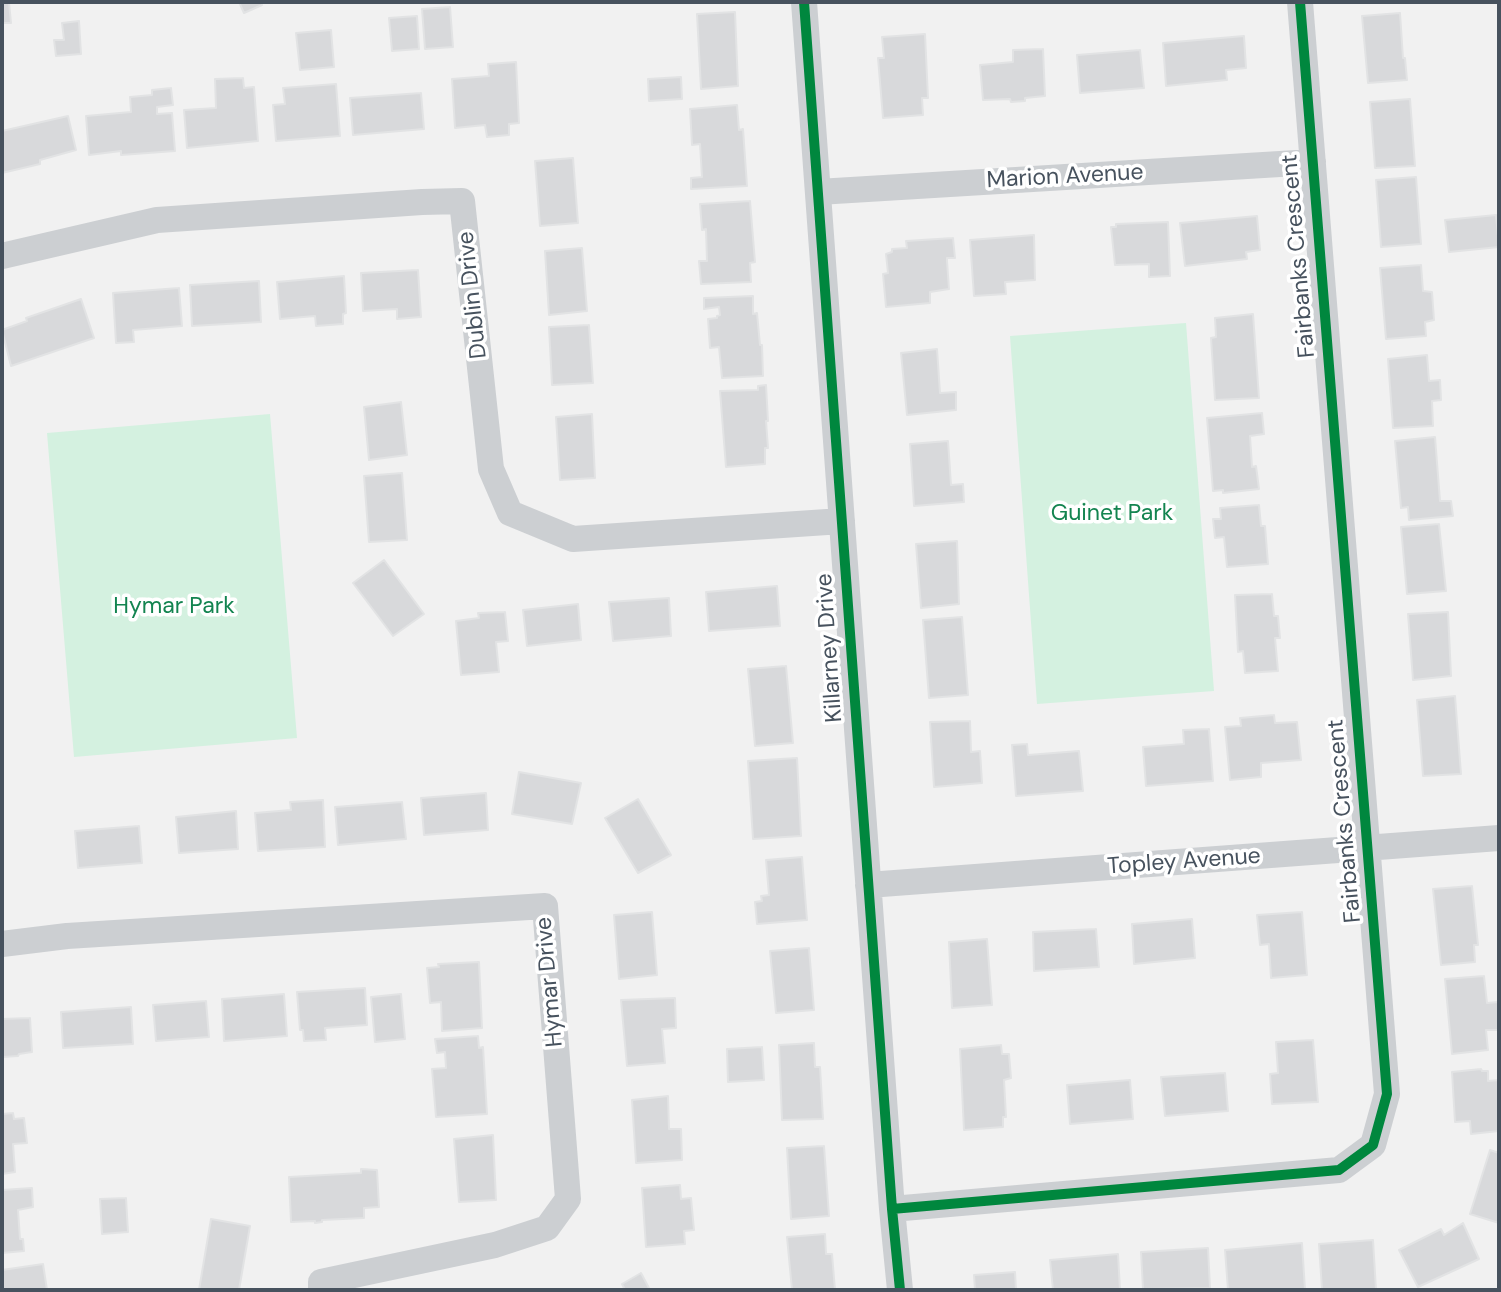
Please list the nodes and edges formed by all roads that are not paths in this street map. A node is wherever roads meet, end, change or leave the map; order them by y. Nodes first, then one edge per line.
1 (804, 2) edge
2 (1300, 2) edge
3 (1313, 162) junction
4 (818, 192) junction
5 (2, 256) edge
6 (842, 521) junction
7 (1499, 838) edge
8 (1368, 848) junction
9 (868, 885) junction
10 (2, 944) edge
11 (892, 1209) junction
12 (321, 1290) edge
13 (900, 1290) edge

1 - 4 street, Killarney Drive
2 - 3 street, Fairbanks Crescent
3 - 4 street, Marion Avenue
3 - 8 street, Fairbanks Crescent
4 - 6 street, Killarney Drive
5 - 6 street, Dublin Drive
6 - 9 street, Killarney Drive
7 - 8 street, Topley Avenue
8 - 9 street, Topley Avenue
8 - 11 street, Fairbanks Crescent
9 - 11 street, Killarney Drive
10 - 12 street, Hymar Drive
11 - 13 street, Killarney Drive

